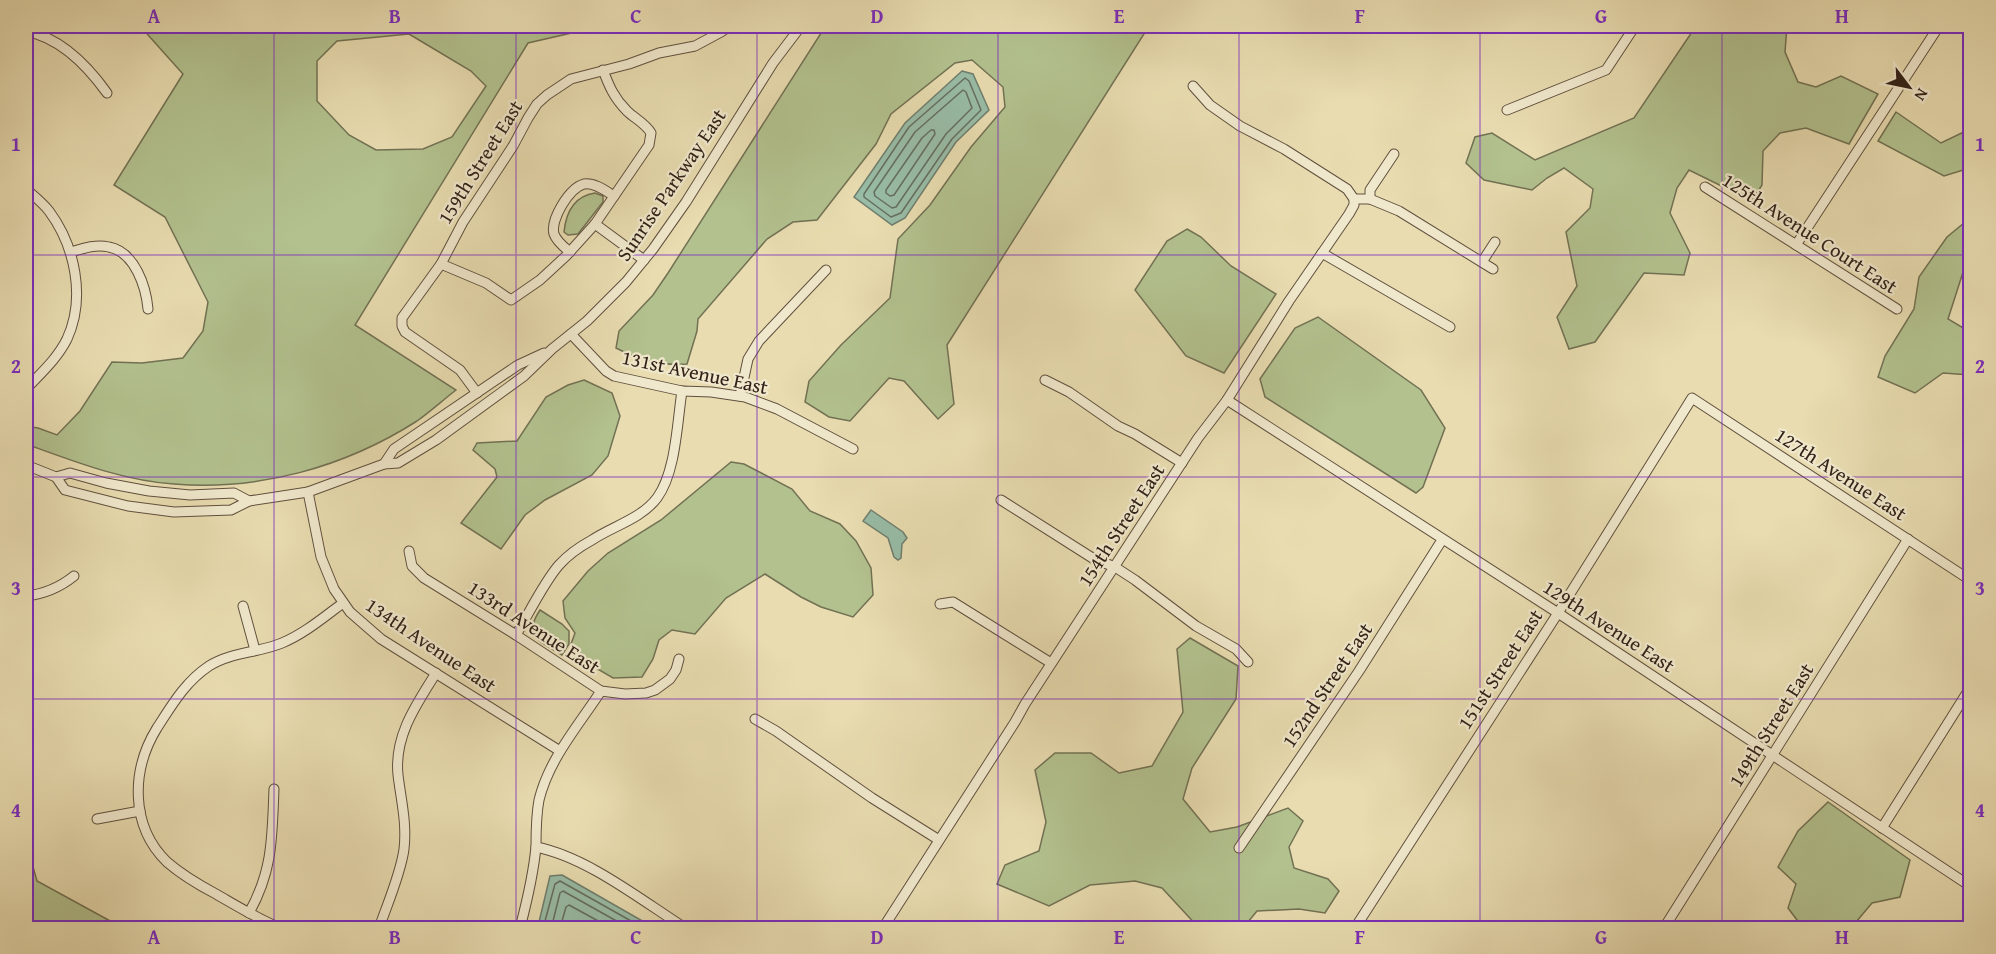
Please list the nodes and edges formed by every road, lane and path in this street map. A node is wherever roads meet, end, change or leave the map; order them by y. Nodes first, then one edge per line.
1 (730, 26) edge
2 (801, 26) edge
3 (1635, 26) edge
4 (1939, 26) edge
5 (26, 31) edge
6 (603, 70) junction
7 (1193, 86) dead end
8 (107, 93) dead end
9 (1507, 110) dead end
10 (1394, 154) dead end
11 (1705, 187) dead end
12 (26, 189) edge
13 (614, 196) junction
14 (1370, 198) junction
15 (1354, 200) junction
16 (595, 224) junction
17 (1495, 242) dead end
18 (1796, 245) junction
19 (71, 252) junction
20 (570, 252) junction
21 (1322, 253) junction
22 (644, 260) junction
23 (1482, 262) junction
24 (441, 264) junction
25 (1493, 269) dead end
26 (826, 270) dead end
27 (148, 309) dead end
28 (1896, 309) dead end
29 (1450, 327) dead end
30 (571, 334) junction
31 (552, 349) junction
32 (1045, 380) dead end
33 (26, 389) edge
34 (682, 392) junction
35 (477, 393) junction
36 (740, 396) junction
37 (1692, 398) joint
38 (1227, 400) junction
39 (853, 450) dead end
40 (1182, 463) junction
41 (384, 464) junction
42 (26, 465) edge
43 (56, 477) junction
44 (308, 492) junction
45 (1001, 500) dead end
46 (249, 501) junction
47 (1908, 539) junction
48 (1442, 540) junction
49 (409, 551) dead end
50 (1115, 567) junction
51 (74, 576) dead end
52 (1971, 580) edge
53 (26, 597) edge
54 (343, 603) junction
55 (940, 604) dead end
56 (243, 606) dead end
57 (1558, 613) junction
58 (516, 636) junction
59 (255, 650) junction
60 (679, 659) dead end
61 (1248, 662) dead end
62 (1051, 663) junction
63 (436, 674) junction
64 (1971, 688) edge
65 (601, 691) junction
66 (754, 719) dead end
67 (560, 751) junction
68 (1773, 756) junction
69 (274, 789) dead end
70 (140, 811) junction
71 (97, 819) dead end
72 (1882, 828) junction
73 (939, 840) junction
74 (536, 847) junction
75 (1239, 848) dead end
76 (1971, 886) edge
77 (249, 913) junction
78 (280, 928) edge
79 (379, 928) edge
80 (520, 928) edge
81 (685, 928) edge
82 (883, 928) edge
83 (1355, 928) edge
84 (1664, 928) edge

1 - 6 street, 159th Street East
2 - 22 street, Sunrise Parkway East
3 - 9 street
4 - 18 street
5 - 8 street
6 - 13 street
6 - 24 street, 159th Street East
7 - 15 street
10 - 14 street
11 - 18 street, 125th Avenue Court East
12 - 19 street
13 - 16 street
13 - 20 street
14 - 15 street
14 - 23 street
15 - 21 street, 154th Street East
16 - 20 street
16 - 22 street
17 - 23 street
18 - 28 street, 125th Avenue Court East
19 - 27 street
19 - 33 street
20 - 24 street
21 - 29 street
21 - 38 street, 154th Street East
22 - 30 street, Sunrise Parkway East
23 - 25 street
24 - 35 street, 159th Street East
26 - 36 street
30 - 31 street, Sunrise Parkway East
30 - 34 street, 131st Avenue East
31 - 35 street, Sunrise Parkway East
31 - 41 street, Sunrise Parkway East
32 - 40 street
34 - 36 street, 131st Avenue East
34 - 58 street
35 - 41 street, Sunrise Parkway East
36 - 39 street, 131st Avenue East
37 - 47 street, 127th Avenue East
37 - 57 street, 151st Street East
38 - 40 street, 154th Street East
38 - 48 street, 129th Avenue East
40 - 50 street, 154th Street East
41 - 44 street, Sunrise Parkway East
42 - 43 street
43 - 46 street
43 - 46 street
44 - 46 street
44 - 54 street, 134th Avenue East
45 - 50 street
47 - 52 street, 127th Avenue East
47 - 68 street, 149th Street East
48 - 57 street, 129th Avenue East
48 - 75 street, 152nd Street East
49 - 58 street, 133rd Avenue East
50 - 61 street
50 - 62 street, 154th Street East
51 - 53 street
54 - 59 street
54 - 63 street, 134th Avenue East
55 - 62 street
56 - 59 street
57 - 68 street, 129th Avenue East
57 - 83 street, 151st Street East
58 - 65 street, 133rd Avenue East
59 - 70 street
60 - 65 street, 133rd Avenue East
62 - 73 street, 154th Street East
63 - 67 street, 134th Avenue East
63 - 79 street
64 - 72 street
65 - 67 street
66 - 73 street
67 - 74 street
68 - 72 street, 129th Avenue East
68 - 84 street, 149th Street East
69 - 77 street
70 - 71 street
70 - 77 street
72 - 76 street, 129th Avenue East
73 - 82 street, 154th Street East
74 - 80 street
74 - 81 street
77 - 78 street

